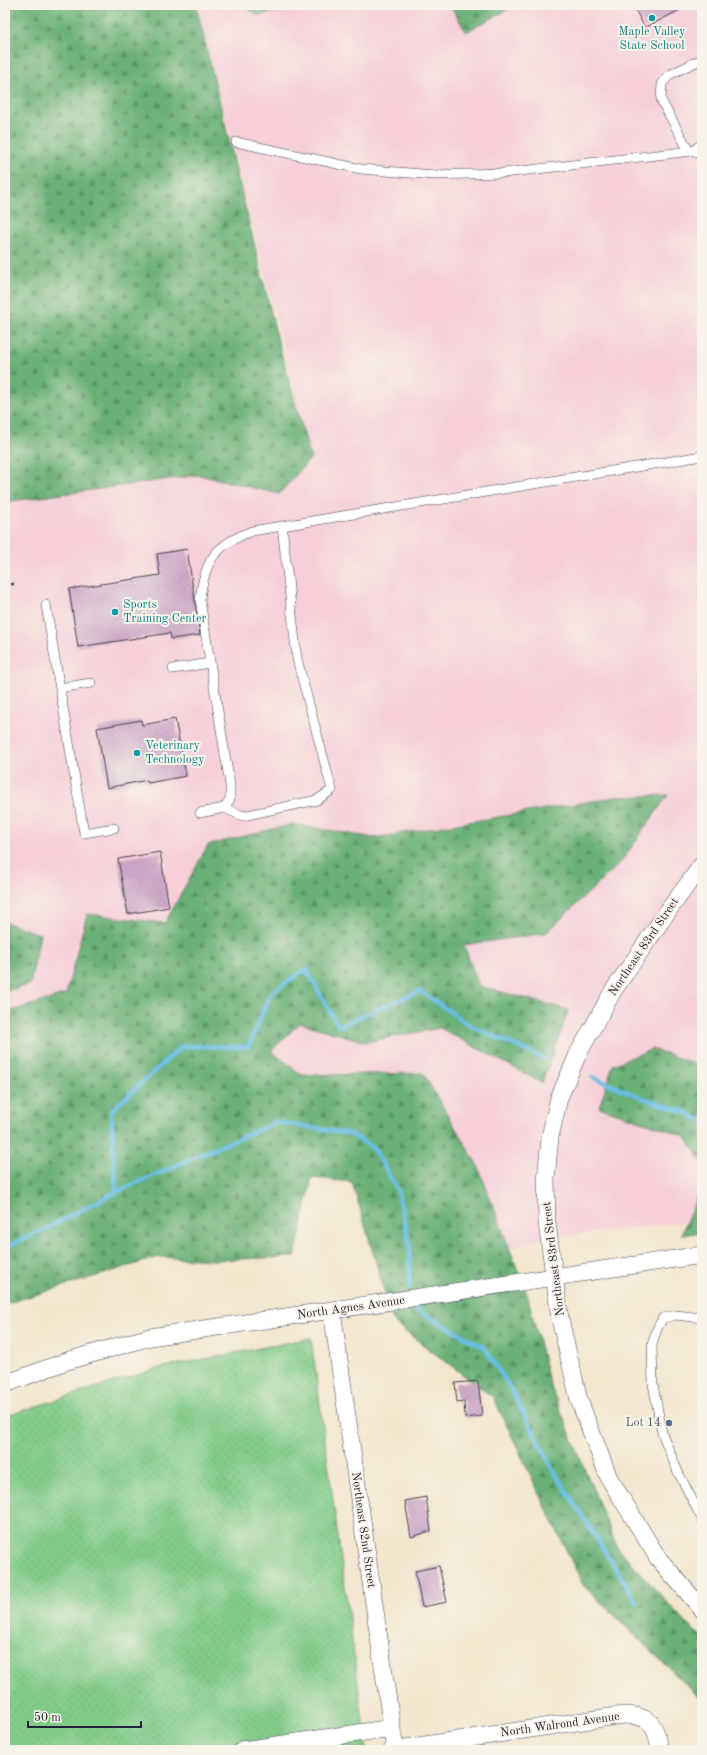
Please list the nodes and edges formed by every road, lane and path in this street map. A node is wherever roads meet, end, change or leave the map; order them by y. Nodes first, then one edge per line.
1 (702, 59) edge
2 (236, 142) dead end
3 (697, 150) edge
4 (702, 456) edge
5 (282, 526) junction
6 (5, 584) edge
7 (14, 584) dead end
8 (46, 605) dead end
9 (210, 663) junction
10 (173, 669) dead end
11 (91, 683) dead end
12 (60, 688) junction
13 (224, 808) junction
14 (200, 813) dead end
15 (114, 828) dead end
16 (702, 865) edge
17 (702, 1255) edge
18 (556, 1277) junction
19 (332, 1311) junction
20 (702, 1318) edge
21 (5, 1384) edge
22 (702, 1518) edge
23 (699, 1600) edge
24 (392, 1728) junction
25 (242, 1750) edge
26 (394, 1750) edge
27 (660, 1750) edge

1 - 3 lane
2 - 3 lane
4 - 5 lane
5 - 9 lane
5 - 13 lane
6 - 7 path
8 - 12 lane
9 - 10 lane
9 - 13 lane
11 - 12 lane
12 - 15 lane
13 - 14 lane
16 - 18 street, Northeast 83rd Street
17 - 18 street, North Agnes Avenue
18 - 19 street, North Agnes Avenue
18 - 23 street, Northeast 83rd Street
19 - 21 street, North Agnes Avenue
19 - 24 street, Northeast 82nd Street
20 - 22 lane
24 - 25 street
24 - 26 street, Northeast 82nd Street
26 - 27 street, North Walrond Avenue

